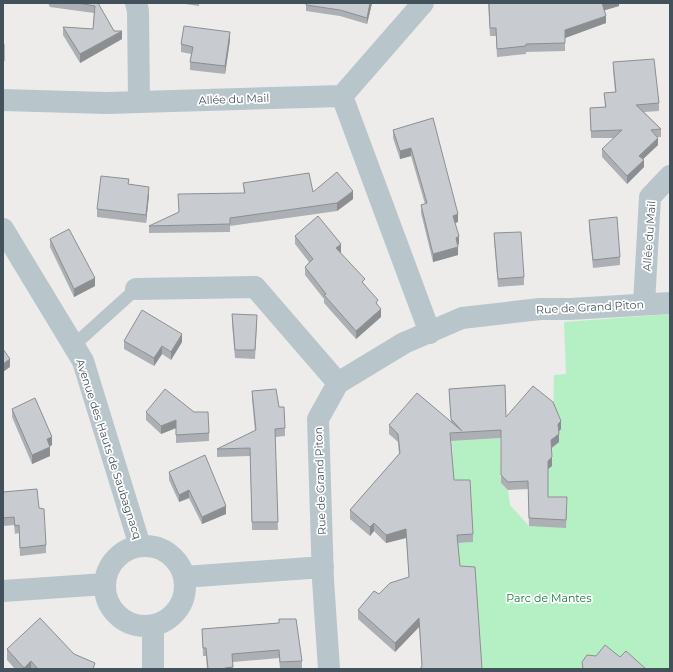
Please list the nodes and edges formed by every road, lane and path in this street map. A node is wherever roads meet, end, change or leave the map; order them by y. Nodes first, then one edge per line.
1 (136, 3) edge
2 (423, 3) edge
3 (342, 96) junction
4 (3, 100) edge
5 (139, 102) junction
6 (670, 176) edge
7 (3, 229) edge
8 (136, 289) joint
9 (670, 302) edge
10 (644, 304) junction
11 (430, 333) junction
12 (73, 346) junction
13 (338, 383) junction
14 (140, 546) junction
15 (323, 567) junction
16 (184, 577) junction
17 (105, 584) junction
18 (3, 591) edge
19 (153, 625) junction
20 (153, 669) edge
21 (329, 669) edge

1 - 5 street
2 - 3 street
3 - 5 street, Allée du Mail
3 - 11 street
4 - 5 street, Allée du Mail
6 - 10 street, Allée du Mail
7 - 12 street, Avenue des Hauts de Saubagnacq
8 - 12 lane
8 - 13 street
9 - 10 street, Rue de Grand Piton
10 - 11 street, Rue de Grand Piton
11 - 13 street, Rue de Grand Piton
12 - 14 street, Avenue des Hauts de Saubagnacq
13 - 15 street, Rue de Grand Piton
14 - 16 street
14 - 17 street
15 - 16 street
15 - 21 street, Rue de Grand Piton
16 - 19 street
17 - 18 street
17 - 19 street
19 - 20 street

